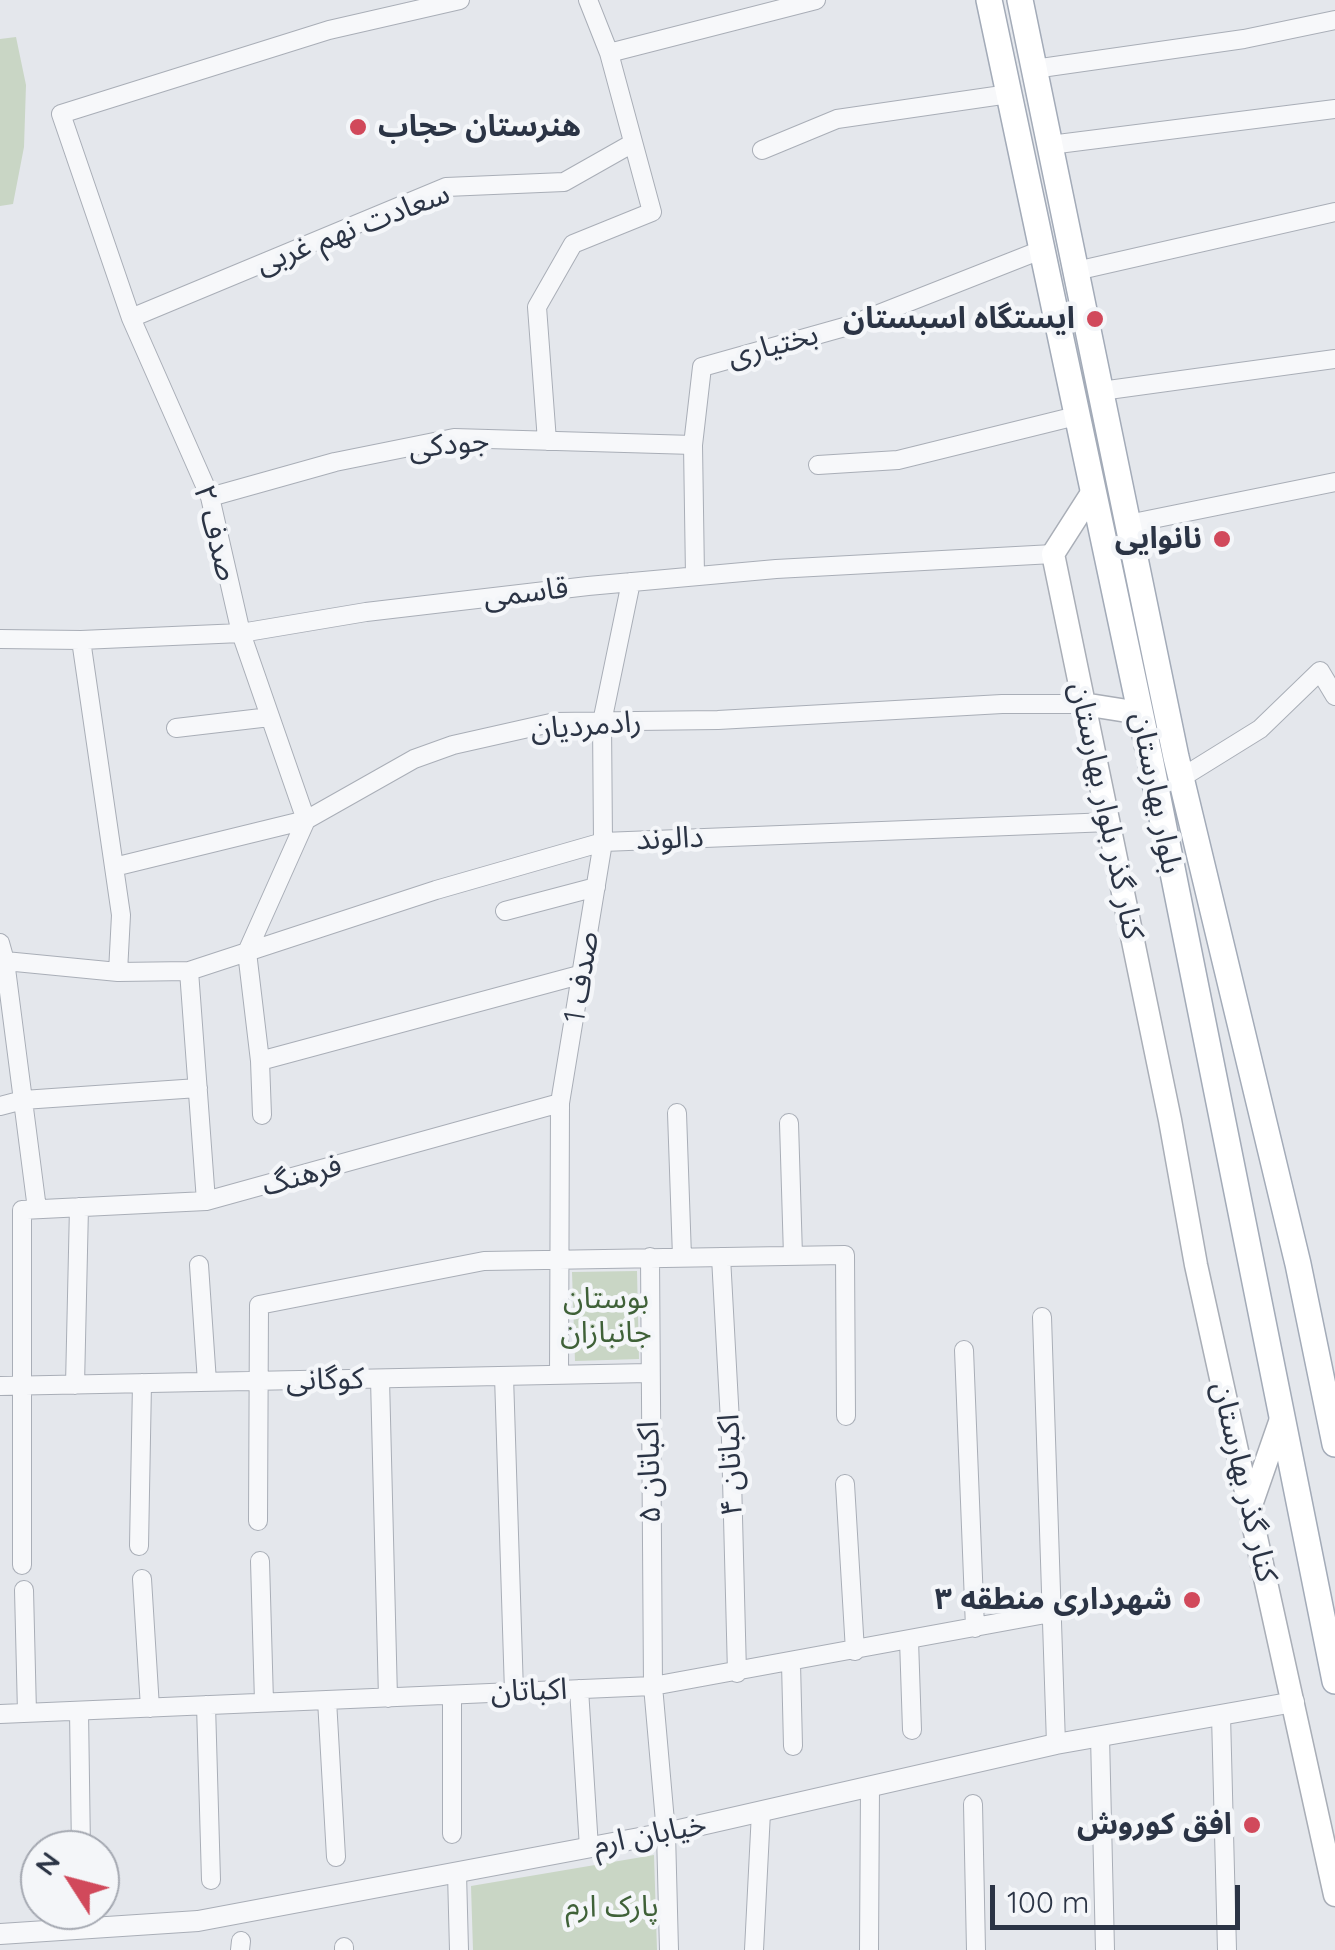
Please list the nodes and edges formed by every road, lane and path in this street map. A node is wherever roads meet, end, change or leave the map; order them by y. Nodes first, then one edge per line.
1 (588, 0) edge
2 (816, 0) edge
3 (989, 0) edge
4 (1020, 0) edge
5 (453, 1) edge
6 (1335, 20) edge
7 (608, 53) junction
8 (1034, 69) junction
9 (1009, 94) junction
10 (1335, 109) edge
11 (633, 143) junction
12 (1050, 145) junction
13 (762, 150) dead end
14 (1335, 212) edge
15 (1041, 250) junction
16 (1076, 271) junction
17 (131, 318) junction
18 (1335, 359) edge
19 (1101, 392) junction
20 (1076, 416) junction
21 (548, 441) junction
22 (694, 445) junction
23 (818, 464) dead end
24 (1335, 482) edge
25 (1092, 492) junction
26 (210, 497) junction
27 (1128, 524) junction
28 (1052, 554) junction
29 (695, 576) junction
30 (631, 582) junction
31 (241, 633) junction
32 (0, 639) edge
33 (81, 640) junction
34 (1335, 696) edge
35 (1083, 704) junction
36 (1140, 714) junction
37 (270, 718) junction
38 (602, 722) junction
39 (176, 728) dead end
40 (1182, 778) junction
41 (306, 820) junction
42 (1110, 822) junction
43 (603, 842) junction
44 (114, 867) junction
45 (596, 887) junction
46 (505, 911) dead end
47 (247, 952) junction
48 (2, 956) edge
49 (118, 972) junction
50 (189, 972) junction
51 (583, 974) junction
52 (1234, 989) junction
53 (1196, 996) junction
54 (260, 1061) junction
55 (1158, 1067) joint
56 (198, 1088) junction
57 (1256, 1090) junction
58 (23, 1100) junction
59 (1218, 1101) junction
60 (560, 1103) junction
61 (0, 1106) edge
62 (677, 1113) dead end
63 (262, 1116) dead end
64 (788, 1123) dead end
65 (206, 1201) junction
66 (79, 1208) junction
67 (36, 1209) junction
68 (721, 1256) junction
69 (793, 1256) junction
70 (650, 1257) junction
71 (682, 1257) junction
72 (558, 1258) junction
73 (199, 1265) dead end
74 (1042, 1317) dead end
75 (964, 1350) dead end
76 (649, 1373) junction
77 (559, 1375) junction
78 (504, 1376) junction
79 (380, 1378) junction
80 (260, 1381) junction
81 (206, 1382) junction
82 (142, 1383) junction
83 (75, 1384) junction
84 (0, 1386) edge
85 (22, 1386) junction
86 (846, 1416) dead end
87 (1282, 1418) junction
88 (1335, 1444) edge
89 (845, 1484) dead end
90 (1250, 1508) junction
91 (258, 1521) dead end
92 (139, 1546) dead end
93 (260, 1561) dead end
94 (22, 1566) dead end
95 (142, 1580) dead end
96 (24, 1590) dead end
97 (1052, 1613) junction
98 (974, 1628) junction
99 (909, 1640) junction
100 (854, 1651) junction
101 (791, 1663) junction
102 (737, 1673) junction
103 (1335, 1681) edge
104 (653, 1686) junction
105 (579, 1689) junction
106 (514, 1692) junction
107 (452, 1695) junction
108 (388, 1698) junction
109 (327, 1700) junction
110 (264, 1702) junction
111 (1294, 1702) junction
112 (206, 1706) junction
113 (150, 1708) junction
114 (79, 1711) junction
115 (27, 1713) junction
116 (0, 1714) edge
117 (1221, 1715) junction
118 (912, 1730) dead end
119 (1100, 1736) junction
120 (1056, 1744) junction
121 (794, 1746) dead end
122 (870, 1787) junction
123 (973, 1804) dead end
124 (761, 1812) junction
125 (81, 1830) edge
126 (666, 1833) junction
127 (452, 1834) dead end
128 (589, 1848) junction
129 (336, 1857) dead end
130 (457, 1872) junction
131 (211, 1880) dead end
132 (1335, 1896) edge
133 (0, 1934) edge
134 (459, 1950) edge
135 (668, 1950) edge
136 (754, 1950) edge
137 (869, 1950) edge
138 (976, 1950) edge
139 (1105, 1950) edge
140 (1227, 1950) edge

1 - 7 street
2 - 7 street
3 - 9 main road, بلوار بهارستان
4 - 8 main road, بلوار بهارستان
5 - 17 street, صدف ۲
6 - 8 street
7 - 11 street
8 - 12 main road, بلوار بهارستان
9 - 13 street
9 - 15 main road, بلوار بهارستان
10 - 12 street
11 - 17 street, سعادت نهم غربی
11 - 21 street
12 - 16 main road, بلوار بهارستان
14 - 16 street
15 - 20 main road, بلوار بهارستان
15 - 22 street, بختیاری
16 - 19 main road, بلوار بهارستان
17 - 26 street, صدف ۲
18 - 19 street
19 - 27 main road, بلوار بهارستان
20 - 23 street
20 - 25 main road, بلوار بهارستان
21 - 22 street, جودکی
21 - 26 street, جودکی
22 - 29 street, بختیاری
24 - 27 street
25 - 28 main road
25 - 36 main road, بلوار بهارستان
26 - 31 street, صدف ۲
27 - 40 main road, بلوار بهارستان
28 - 29 street, قاسمی
28 - 35 main road, کنار گذر بلوار بهارستان
29 - 30 street, قاسمی
30 - 31 street, قاسمی
30 - 38 street, صدف 1
31 - 33 street, قاسمی
31 - 37 street, صدف ۲
32 - 33 street, قاسمی
33 - 44 street
34 - 40 street
35 - 36 main road
35 - 38 street, رادمردیان
35 - 42 main road, کنار گذر بلوار بهارستان
36 - 53 main road, بلوار بهارستان
37 - 39 street
37 - 41 street, صدف ۲
38 - 41 street, رادمردیان
38 - 43 street, صدف 1
40 - 52 main road, بلوار بهارستان
41 - 44 street, رادمردیان
41 - 47 street
42 - 43 street, دالوند
42 - 55 main road, کنار گذر بلوار بهارستان
43 - 45 street, صدف 1
43 - 47 street, دالوند
44 - 49 street
45 - 46 street
45 - 51 street, صدف 1
47 - 50 street, دالوند
47 - 54 street
48 - 49 street, دالوند
48 - 58 street
49 - 50 street, دالوند
50 - 56 street
51 - 54 street
51 - 60 street, صدف 1
52 - 53 main road
52 - 57 main road, بلوار بهارستان
53 - 59 main road, بلوار بهارستان
54 - 63 street
55 - 90 main road, کنار گذر بهارستان
56 - 58 street
56 - 65 street
57 - 59 main road
57 - 88 main road, بلوار بهارستان
58 - 61 street
58 - 67 street
59 - 87 main road, بلوار بهارستان
60 - 65 street, فرهنگ
60 - 72 street, صدف 1
62 - 71 street
64 - 69 street
65 - 66 street, فرهنگ
66 - 67 street, فرهنگ
66 - 83 street
67 - 85 street
68 - 69 street
68 - 71 street
68 - 102 street, اکباتان ۴
69 - 86 street
70 - 71 street
70 - 72 street
70 - 76 street, اکباتان ۵
72 - 77 street, صدف 1
72 - 80 street
73 - 81 street
74 - 97 street
75 - 98 street
76 - 77 street, کوگانی
76 - 104 street, اکباتان ۵
77 - 78 street, کوگانی
78 - 79 street, کوگانی
78 - 106 street
79 - 80 street, کوگانی
79 - 108 street
80 - 81 street, کوگانی
80 - 91 street
81 - 82 street, کوگانی
82 - 83 street, کوگانی
82 - 92 street
83 - 85 street, کوگانی
84 - 85 street, کوگانی
85 - 94 street
87 - 90 main road
87 - 103 main road, بلوار بهارستان
89 - 100 street
90 - 111 main road, کنار گذر بهارستان
93 - 110 street
95 - 113 street
96 - 115 street
97 - 98 street, اکباتان
97 - 120 street
98 - 99 street, اکباتان
99 - 100 street, اکباتان
99 - 118 street
100 - 101 street, اکباتان
101 - 102 street, اکباتان
101 - 121 street
102 - 104 street, اکباتان
104 - 105 street, اکباتان
104 - 126 street, اکباتان ۵
105 - 106 street, اکباتان
105 - 128 street
106 - 107 street, اکباتان
107 - 108 street, اکباتان
107 - 127 street
108 - 109 street, اکباتان
109 - 110 street, اکباتان
109 - 129 street
110 - 112 street, اکباتان
111 - 117 street, خیابان ارم
111 - 132 main road, کنار گذر بهارستان
112 - 113 street, اکباتان
112 - 131 street
113 - 114 street, اکباتان
114 - 115 street, اکباتان
114 - 125 street
115 - 116 street, اکباتان
117 - 119 street, خیابان ارم
117 - 140 street
119 - 120 street, خیابان ارم
119 - 139 street
120 - 122 street, خیابان ارم
122 - 124 street, خیابان ارم
122 - 137 street
123 - 138 street
124 - 126 street, خیابان ارم
124 - 136 street
126 - 128 street, خیابان ارم
126 - 135 street, اکباتان ۵
128 - 130 street, خیابان ارم
130 - 133 street, خیابان ارم
130 - 134 street

